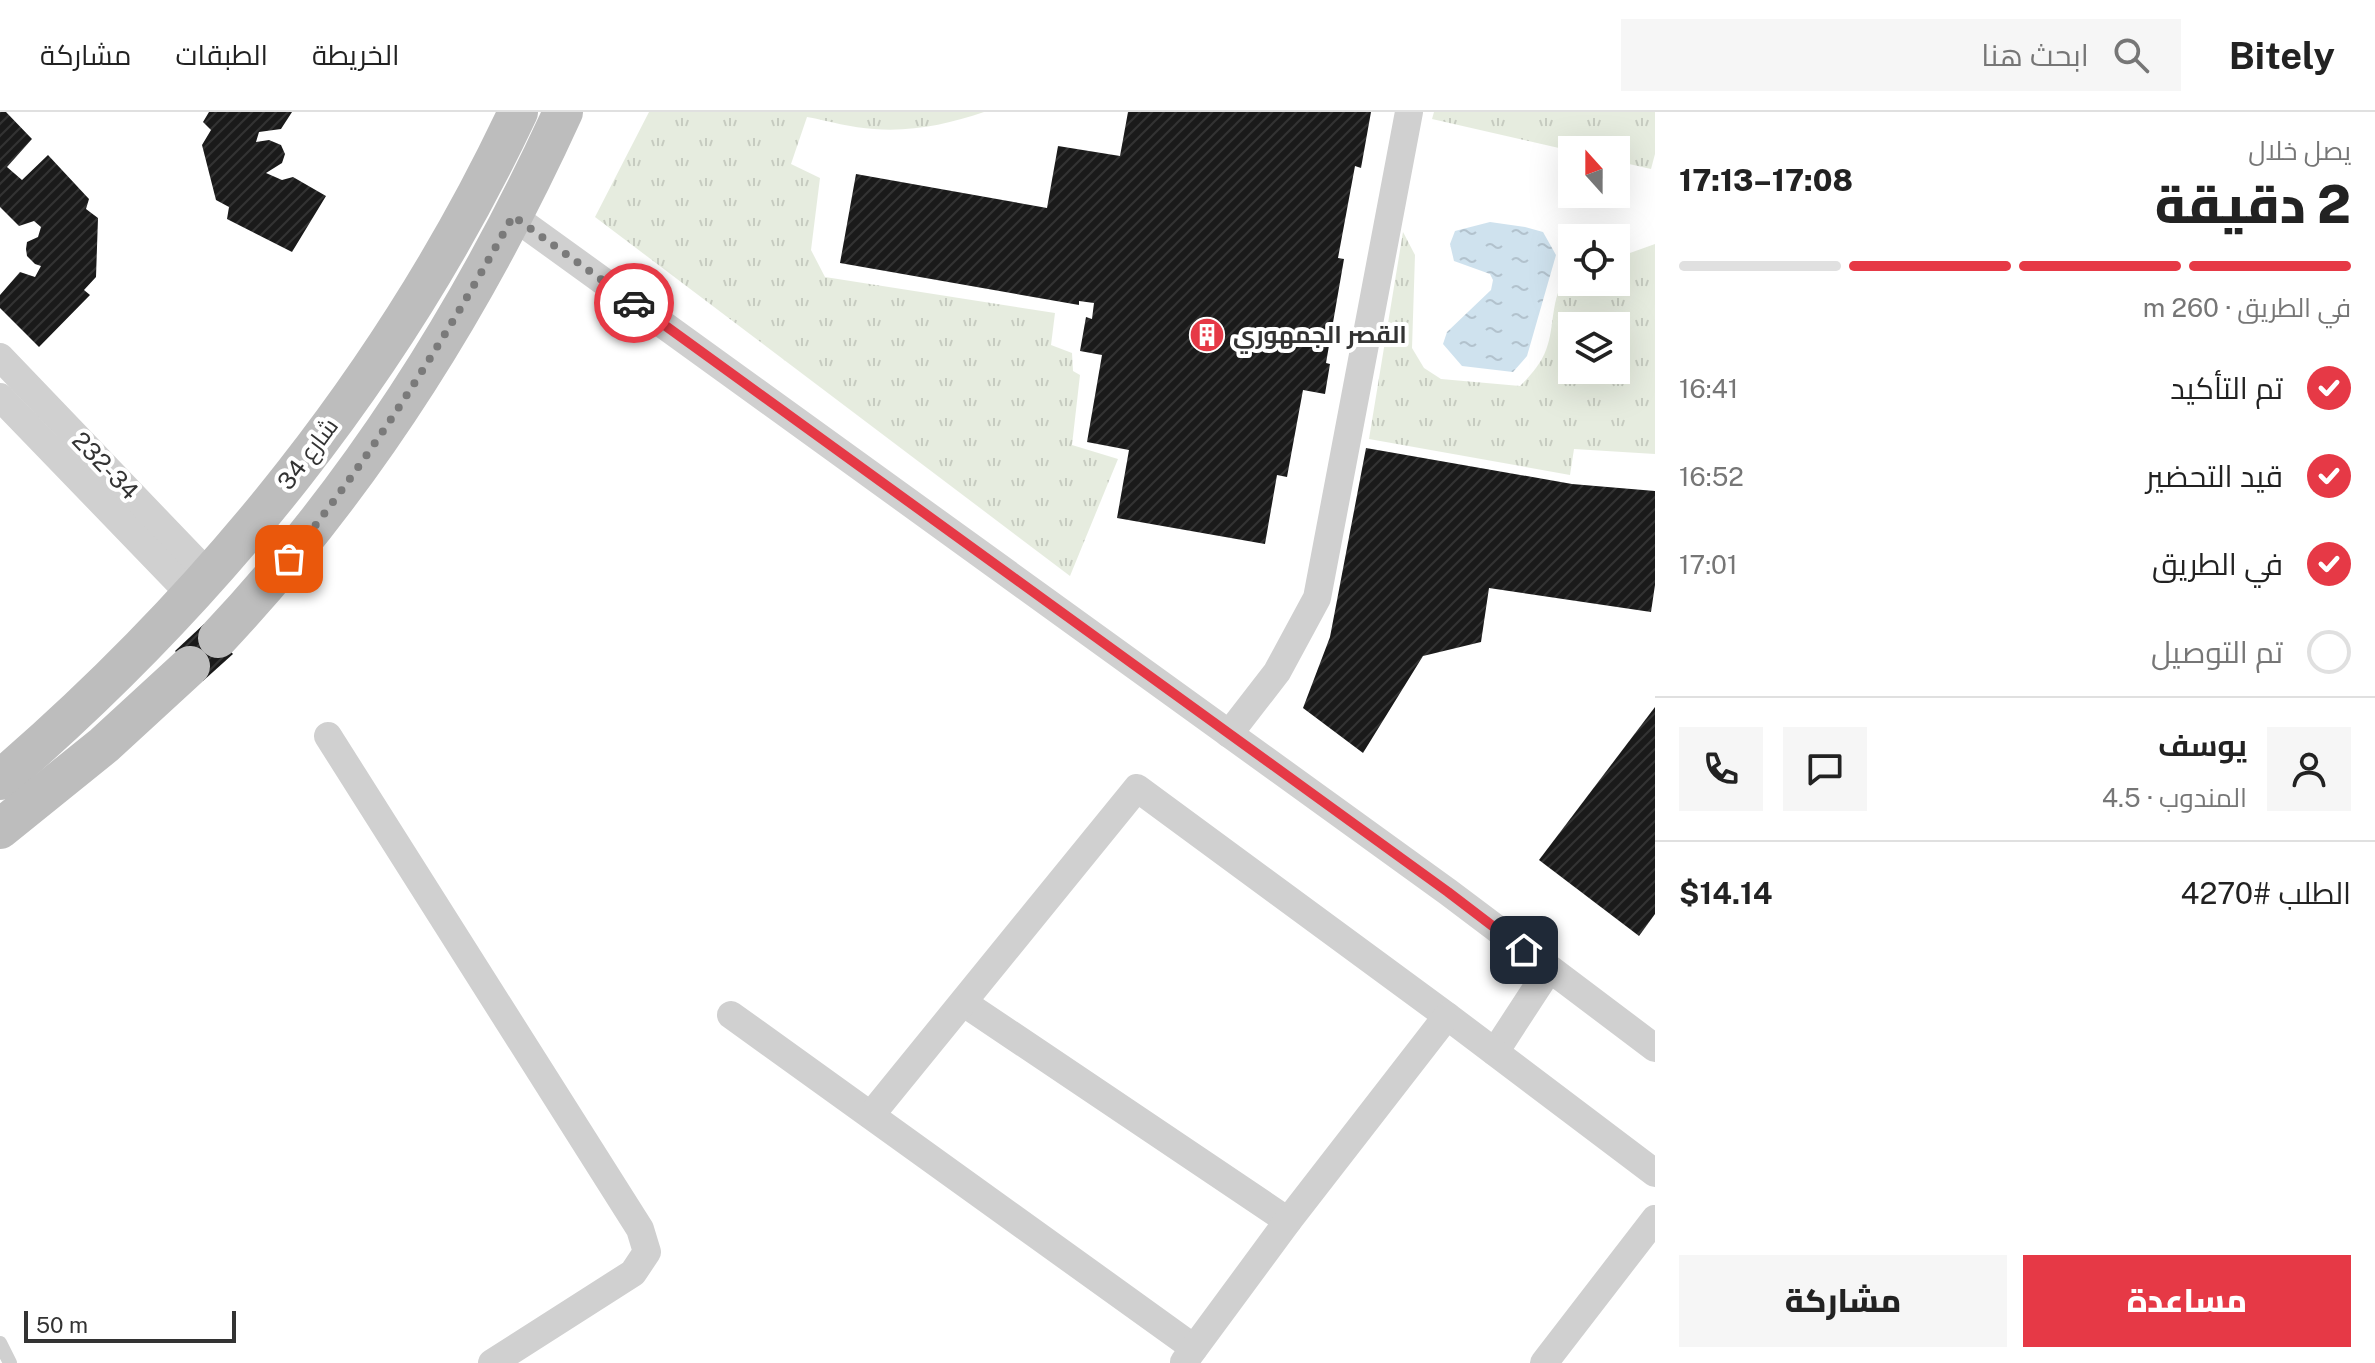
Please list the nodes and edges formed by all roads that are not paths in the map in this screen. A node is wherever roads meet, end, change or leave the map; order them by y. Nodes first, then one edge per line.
1 (518, 112) edge
2 (563, 112) edge
3 (1409, 112) edge
4 (513, 216) junction
5 (0, 357) edge
6 (0, 397) edge
7 (201, 586) junction
8 (218, 638) dead end
9 (190, 666) dead end
10 (1229, 734) junction
11 (328, 736) dead end
12 (0, 780) edge
13 (0, 829) edge
14 (1549, 969) junction
15 (964, 1003) junction
16 (731, 1015) dead end
17 (1447, 1016) junction
18 (1655, 1048) edge
19 (1495, 1052) junction
20 (871, 1115) junction
21 (1655, 1173) edge
22 (1655, 1219) edge
23 (1288, 1221) junction
24 (0, 1343) edge
25 (1188, 1355) edge
26 (10, 1363) edge
27 (492, 1363) edge
28 (1544, 1363) edge

1 - 7 main road, شارع 34
2 - 4 main road, شارع 34
3 - 10 street
4 - 8 main road, شارع 34
4 - 10 street
5 - 7 street, 232-34
6 - 7 street, 232-34
7 - 12 main road, شارع 34
9 - 13 main road
10 - 14 street
11 - 27 street
14 - 18 street
14 - 19 street
15 - 17 street
15 - 20 street
15 - 23 street
16 - 20 street
17 - 19 street
17 - 23 street
19 - 21 street
20 - 25 street
22 - 28 street
23 - 25 street
24 - 26 lane

